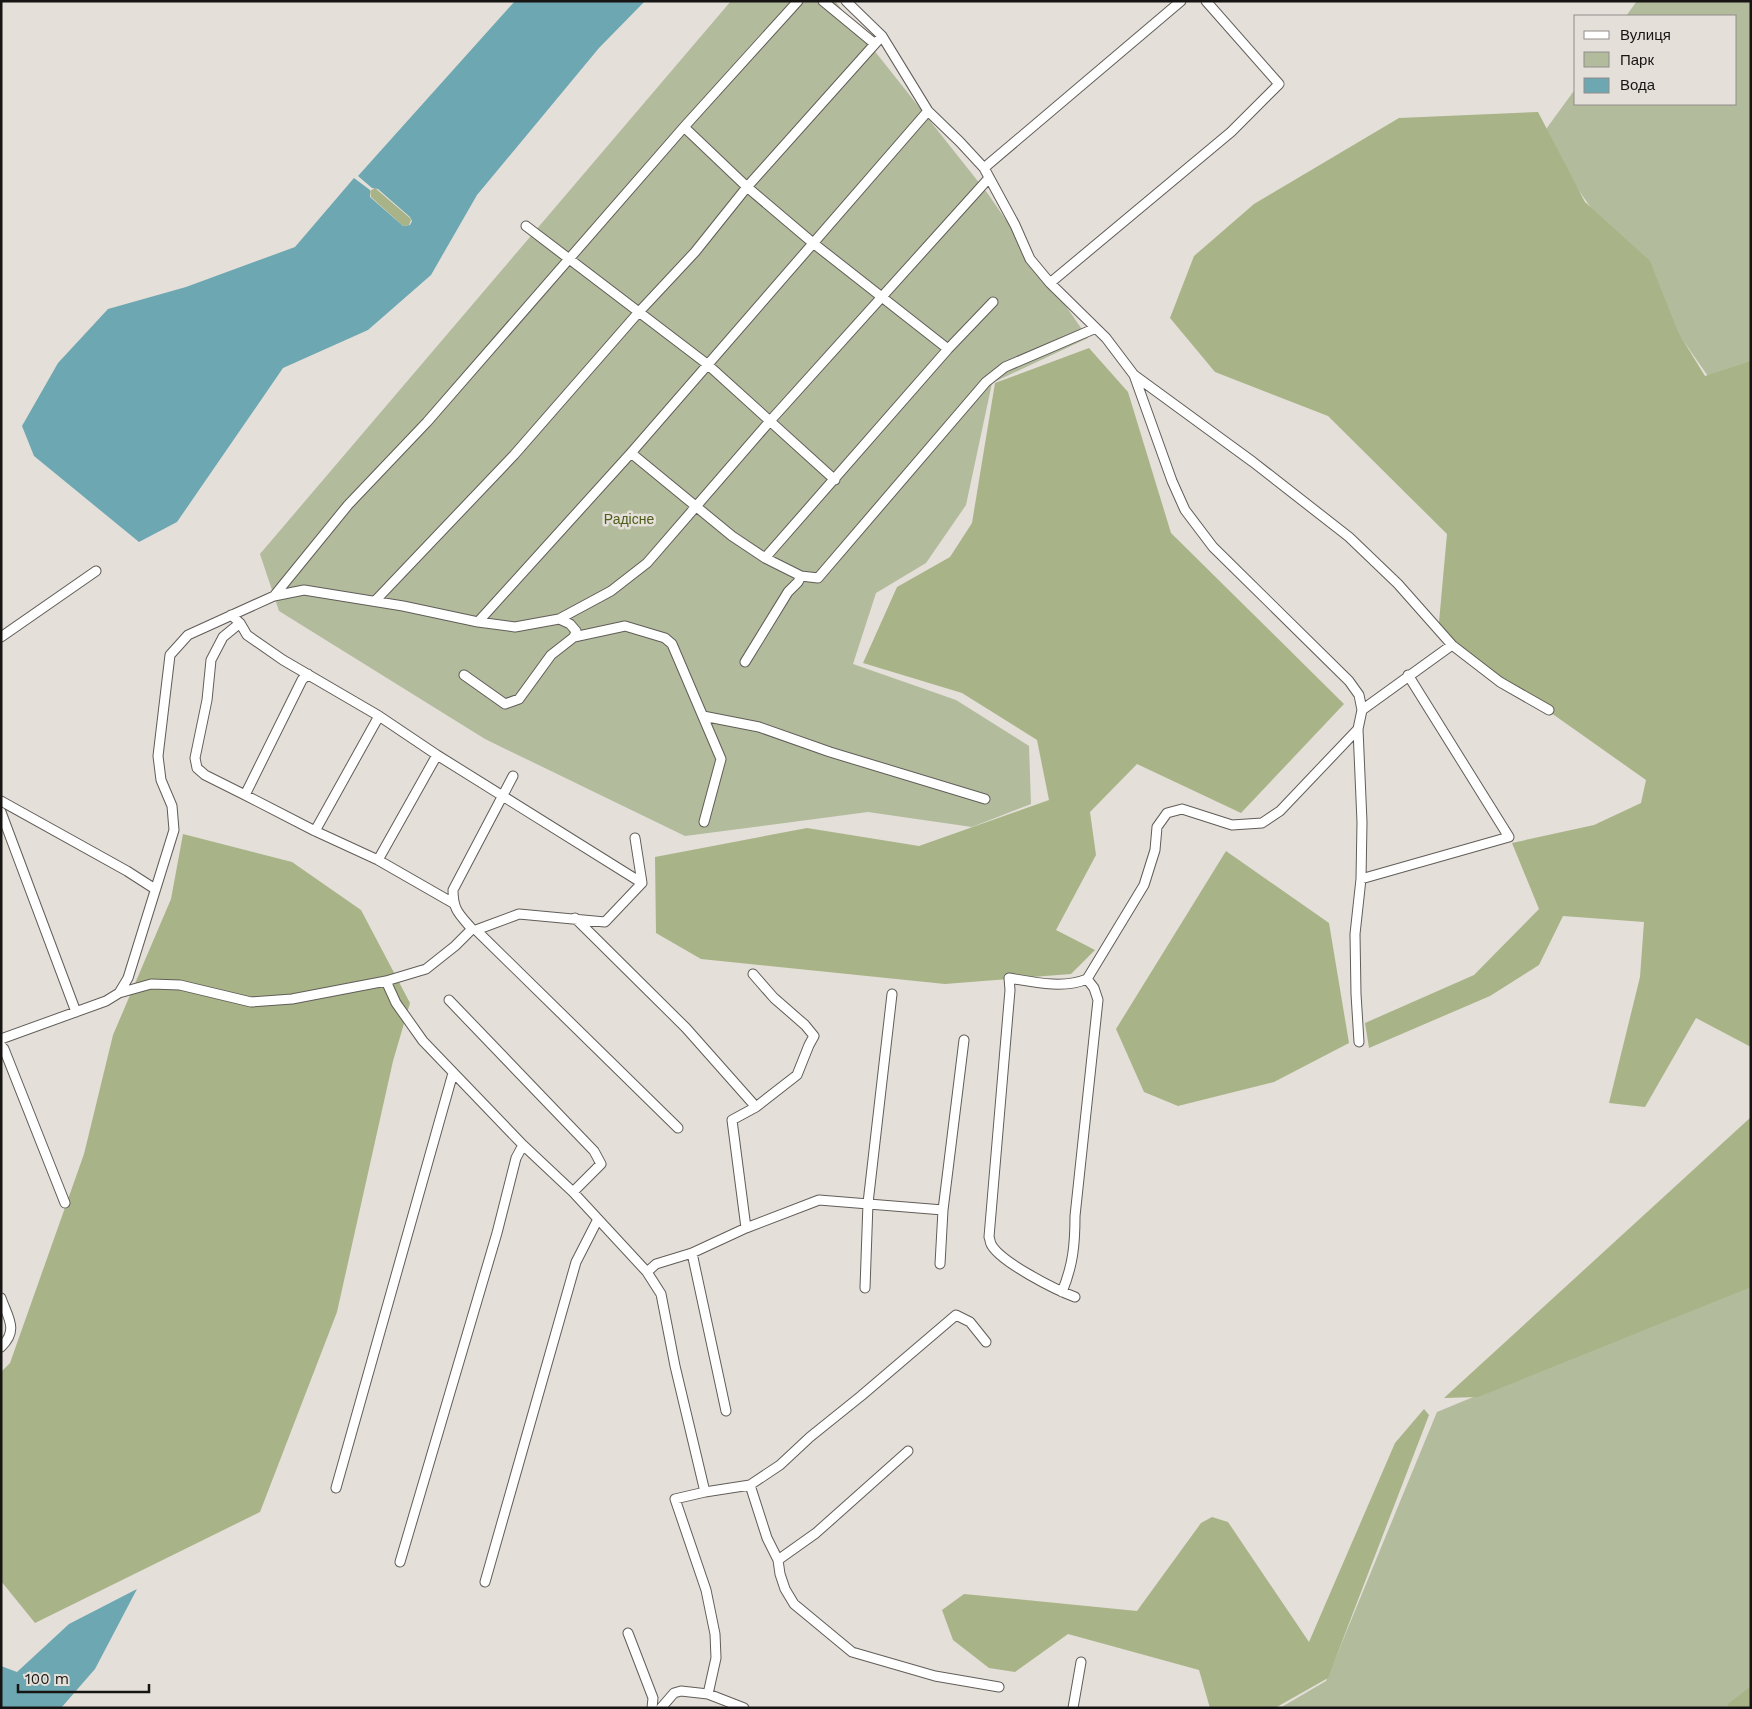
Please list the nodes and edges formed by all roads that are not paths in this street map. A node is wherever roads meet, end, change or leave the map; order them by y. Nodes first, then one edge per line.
1 (798, 1) edge
2 (824, 1) edge
3 (846, 1) edge
4 (1181, 1) edge
5 (1206, 1) edge
6 (882, 36) junction
7 (875, 44) junction
8 (928, 111) junction
9 (684, 127) junction
10 (984, 168) junction
11 (989, 178) junction
12 (747, 187) junction
13 (526, 226) dead end
14 (813, 244) junction
15 (569, 259) junction
16 (1050, 283) junction
17 (882, 297) junction
18 (993, 302) dead end
19 (638, 313) junction
20 (1096, 328) junction
21 (948, 350) junction
22 (707, 364) junction
23 (1134, 375) junction
24 (770, 421) junction
25 (631, 453) junction
26 (835, 480) junction
27 (696, 507) junction
28 (765, 558) junction
29 (96, 571) dead end
30 (801, 576) junction
31 (274, 596) junction
32 (375, 601) junction
33 (231, 615) junction
34 (559, 619) junction
35 (478, 622) junction
36 (240, 623) junction
37 (1, 637) edge
38 (574, 637) junction
39 (1452, 645) junction
40 (745, 662) dead end
41 (308, 674) junction
42 (464, 675) dead end
43 (1408, 675) junction
44 (1362, 710) junction
45 (1549, 710) dead end
46 (379, 716) junction
47 (703, 716) junction
48 (1358, 729) junction
49 (437, 755) junction
50 (513, 776) dead end
51 (245, 795) junction
52 (503, 795) junction
53 (985, 798) dead end
54 (1, 801) edge
55 (1, 812) edge
56 (704, 822) dead end
57 (315, 831) junction
58 (634, 838) dead end
59 (378, 860) junction
60 (1361, 878) junction
61 (642, 883) junction
62 (155, 889) junction
63 (453, 903) junction
64 (575, 918) junction
65 (474, 929) junction
66 (753, 974) dead end
67 (1087, 979) junction
68 (386, 981) junction
69 (119, 993) junction
70 (892, 994) dead end
71 (449, 1000) dead end
72 (76, 1012) junction
73 (1, 1039) edge
74 (964, 1040) dead end
75 (1359, 1042) dead end
76 (1, 1046) edge
77 (453, 1073) junction
78 (756, 1107) junction
79 (678, 1128) dead end
80 (523, 1145) junction
81 (573, 1192) junction
82 (65, 1203) dead end
83 (868, 1203) junction
84 (943, 1210) junction
85 (598, 1219) junction
86 (746, 1228) junction
87 (692, 1253) junction
88 (940, 1264) dead end
89 (647, 1272) junction
90 (865, 1288) dead end
91 (1062, 1292) junction
92 (1075, 1297) dead end
93 (1, 1298) edge
94 (986, 1342) dead end
95 (1, 1347) edge
96 (726, 1411) dead end
97 (908, 1451) dead end
98 (750, 1484) junction
99 (336, 1488) dead end
100 (704, 1492) junction
101 (778, 1560) junction
102 (400, 1562) dead end
103 (485, 1582) dead end
104 (628, 1633) dead end
105 (1081, 1662) dead end
106 (999, 1687) dead end
107 (708, 1694) junction
108 (652, 1708) edge
109 (661, 1708) edge
110 (744, 1708) edge
111 (1073, 1708) edge

1 - 9 street
2 - 7 street
3 - 6 street
4 - 10 street
5 - 16 street
6 - 7 street
6 - 8 street
7 - 12 street
8 - 10 street
8 - 14 street
9 - 12 street
9 - 15 street
10 - 11 street
11 - 16 street
11 - 17 street
12 - 14 street
12 - 19 street
13 - 15 street
14 - 17 street
14 - 22 street
15 - 19 street
15 - 31 street
16 - 20 street
17 - 21 street
17 - 24 street
18 - 21 street
19 - 22 street
19 - 32 street
20 - 23 street
20 - 30 street
21 - 26 street
22 - 24 street
22 - 25 street
23 - 39 street
23 - 44 street
24 - 26 street
24 - 27 street
25 - 27 street
25 - 35 street
26 - 28 street
27 - 28 street
27 - 34 street
28 - 30 street
29 - 37 street
30 - 40 street
31 - 32 street
31 - 33 street
32 - 35 street
33 - 36 street
33 - 62 street
34 - 35 street
34 - 38 street
36 - 41 street
36 - 51 street
38 - 42 street
38 - 47 street
39 - 43 street
39 - 45 street
41 - 46 street
41 - 51 street
43 - 44 street
43 - 60 street
44 - 48 street
46 - 49 street
46 - 57 street
47 - 53 street
47 - 56 street
48 - 60 street
48 - 67 street
49 - 52 street
49 - 59 street
50 - 52 street
51 - 57 street
52 - 61 street
52 - 63 street
54 - 62 street
55 - 72 street
57 - 59 street
58 - 61 street
59 - 63 street
60 - 75 street
61 - 64 street
62 - 69 street
63 - 65 street
64 - 65 street
64 - 78 street
65 - 68 street
65 - 79 street
66 - 78 street
67 - 91 street
67 - 91 street
68 - 69 street
68 - 77 street
69 - 72 street
70 - 83 street
71 - 81 street
72 - 73 street
74 - 84 street
76 - 82 street
77 - 80 street
77 - 99 street
78 - 86 street
80 - 81 street
80 - 102 street
81 - 85 street
83 - 84 street
83 - 86 street
83 - 90 street
84 - 88 street
85 - 89 street
85 - 103 street
86 - 87 street
87 - 89 street
87 - 96 street
89 - 100 street
91 - 92 street
93 - 95 street
94 - 98 street
97 - 101 street
98 - 100 street
98 - 101 street
100 - 107 street
101 - 106 street
104 - 108 street
105 - 111 street
107 - 109 street
107 - 110 street

